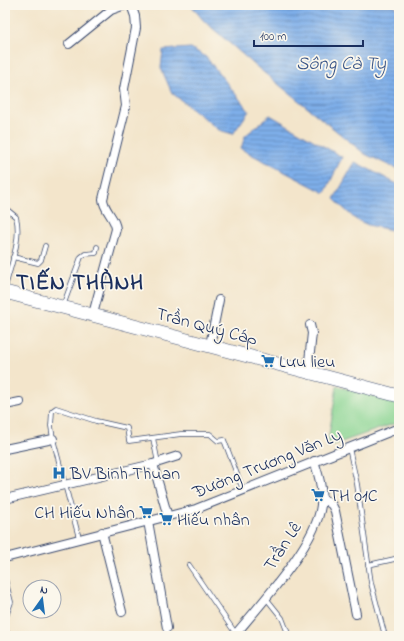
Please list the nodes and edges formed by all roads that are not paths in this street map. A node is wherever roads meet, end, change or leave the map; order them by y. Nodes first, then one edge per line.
1 (125, 5) edge
2 (131, 5) edge
3 (69, 44) dead end
4 (5, 208) edge
5 (45, 246) dead end
6 (97, 247) dead end
7 (13, 257) junction
8 (5, 288) edge
9 (5, 292) edge
10 (219, 300) dead end
11 (63, 306) junction
12 (93, 314) junction
13 (310, 325) dead end
14 (210, 345) junction
15 (308, 371) junction
16 (399, 396) edge
17 (20, 402) dead end
18 (5, 405) edge
19 (399, 428) edge
20 (153, 438) junction
21 (53, 439) junction
22 (349, 447) junction
23 (5, 449) edge
24 (178, 456) dead end
25 (314, 460) junction
26 (156, 464) junction
27 (65, 484) junction
28 (243, 490) junction
29 (322, 498) junction
30 (5, 499) edge
31 (168, 517) junction
32 (148, 522) junction
33 (102, 532) junction
34 (79, 538) junction
35 (5, 558) edge
36 (399, 558) edge
37 (189, 565) dead end
38 (368, 565) junction
39 (5, 579) edge
40 (265, 598) junction
41 (122, 612) dead end
42 (356, 614) dead end
43 (5, 619) edge
44 (166, 628) dead end
45 (5, 629) edge
46 (235, 635) edge
47 (9, 636) edge
48 (289, 636) edge
49 (384, 636) edge

1 - 3 street
2 - 12 street
4 - 7 lane
5 - 7 lane
6 - 11 lane
7 - 8 lane
9 - 11 main road, Trần Quý Cáp
10 - 14 street
11 - 12 main road, Trần Quý Cáp
12 - 14 main road, Trần Quý Cáp
13 - 15 street
14 - 15 main road, Trần Quý Cáp
15 - 16 main road, Trần Quý Cáp
17 - 18 street
19 - 22 street, Đường Trương Văn Ly
20 - 21 lane
20 - 26 lane
20 - 28 lane
21 - 23 street
21 - 27 lane
22 - 25 street, Đường Trương Văn Ly
22 - 38 lane
24 - 26 street
25 - 28 street, Đường Trương Văn Ly
25 - 29 street, Trần Lê
26 - 27 street
26 - 31 street
27 - 30 street
27 - 34 lane
28 - 31 street, Đường Trương Văn Ly
29 - 40 street, Trần Lê
29 - 42 street
31 - 32 street, Đường Trương Văn Ly
32 - 33 street, Đường Trương Văn Ly
32 - 44 street
33 - 34 street, Đường Trương Văn Ly
33 - 41 street
34 - 35 street, Đường Trương Văn Ly
36 - 38 lane
37 - 46 lane
38 - 49 lane
39 - 43 lane
40 - 46 street, Trần Lê
40 - 48 lane
45 - 47 lane

